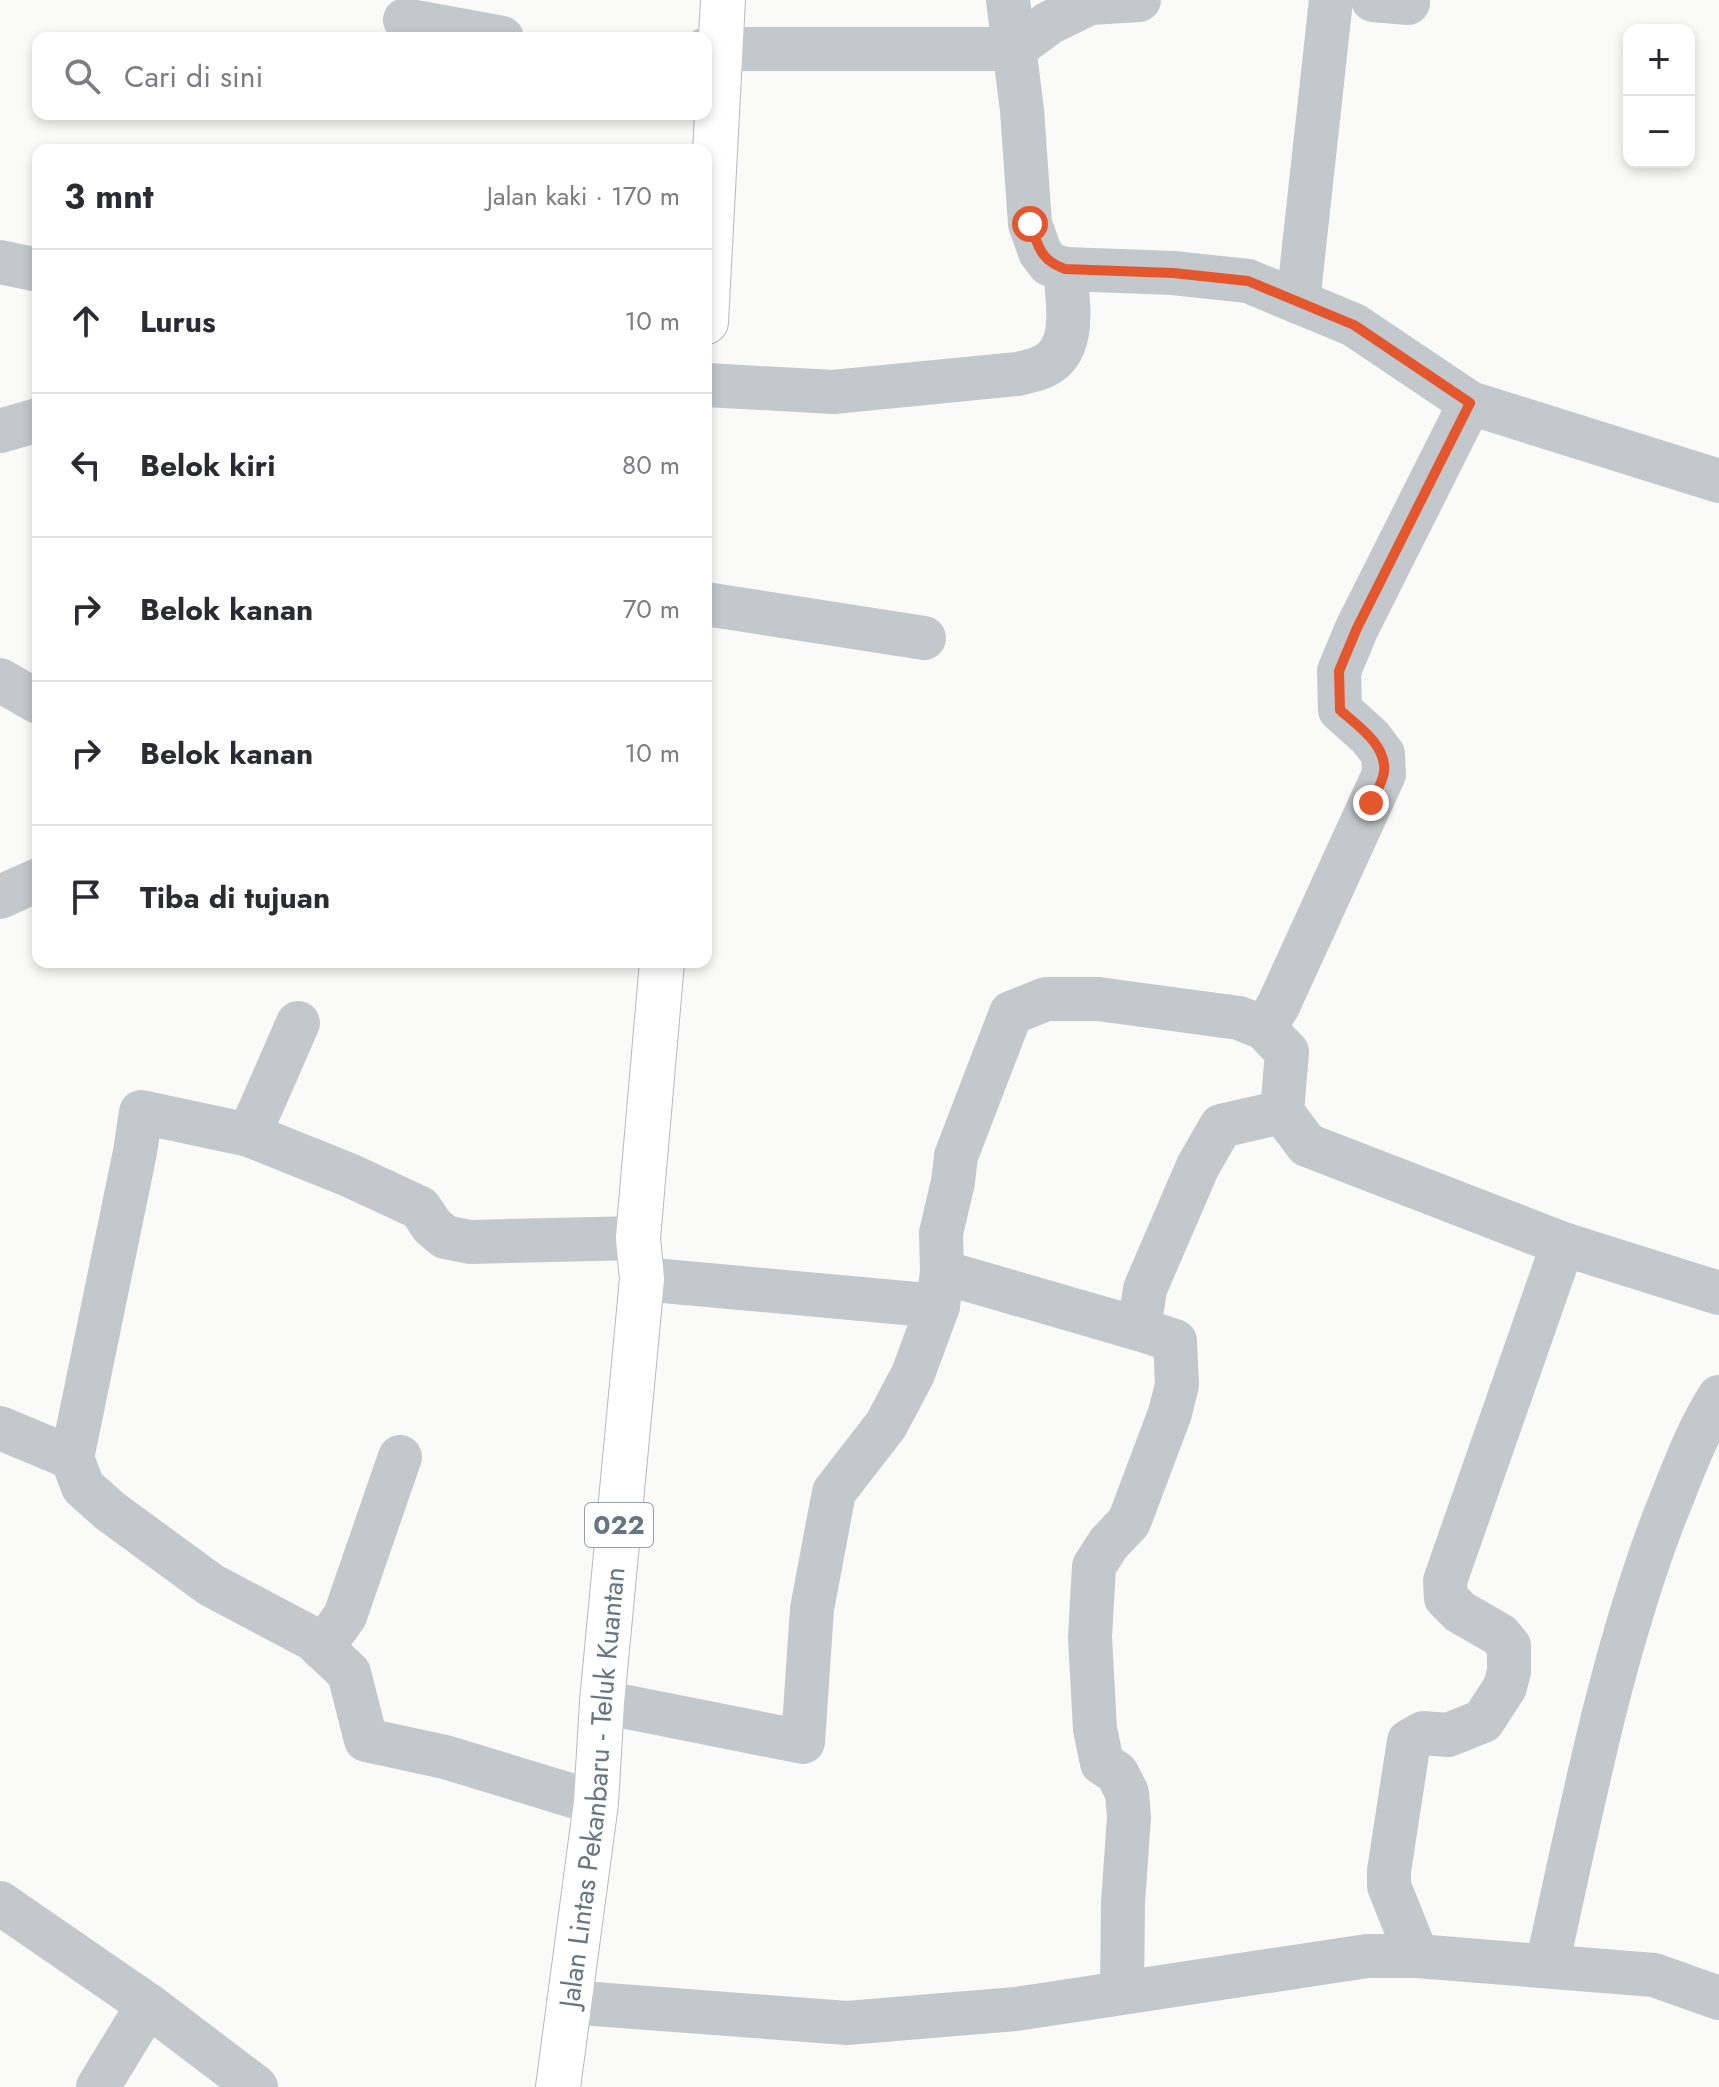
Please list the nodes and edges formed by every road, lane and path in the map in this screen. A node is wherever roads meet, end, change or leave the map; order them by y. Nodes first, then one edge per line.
1 (723, 0) edge
2 (1008, 0) edge
3 (1139, 0) edge
4 (1331, 0) edge
5 (405, 20) dead end
6 (470, 32) edge
7 (713, 49) edge
8 (1014, 49) junction
9 (712, 92) edge
10 (711, 120) edge
11 (711, 144) edge
12 (0, 262) edge
13 (32, 269) edge
14 (1065, 269) junction
15 (1298, 302) junction
16 (712, 385) edge
17 (1470, 403) junction
18 (32, 422) edge
19 (0, 431) edge
20 (1719, 481) edge
21 (712, 605) edge
22 (924, 638) dead end
23 (0, 680) edge
24 (32, 699) edge
25 (32, 883) edge
26 (0, 897) edge
27 (662, 968) edge
28 (298, 1023) dead end
29 (1264, 1028) junction
30 (1282, 1112) junction
31 (249, 1135) junction
32 (1563, 1244) junction
33 (640, 1258) junction
34 (940, 1289) junction
35 (1719, 1293) edge
36 (1139, 1329) junction
37 (1719, 1397) edge
38 (0, 1428) edge
39 (400, 1457) dead end
40 (72, 1458) junction
41 (322, 1648) junction
42 (602, 1702) junction
43 (596, 1803) junction
44 (0, 1903) edge
45 (1417, 1956) junction
46 (1547, 1965) junction
47 (1122, 1992) junction
48 (1719, 1998) edge
49 (568, 2002) junction
50 (148, 2005) junction
51 (98, 2087) edge
52 (256, 2087) edge
53 (558, 2087) edge

1 - 7 highway
2 - 8 street
3 - 8 street
4 - 15 street
5 - 6 street
7 - 8 street
7 - 9 highway
8 - 14 street
10 - 11 highway
12 - 13 street
14 - 15 street
14 - 16 street
15 - 17 street
17 - 20 street
17 - 29 street
18 - 19 street
21 - 22 street
23 - 24 street
25 - 26 street
27 - 33 highway, Jalan Lintas Pekanbaru - Teluk Kuantan / 022
28 - 31 street
29 - 30 street
29 - 34 street
30 - 32 street
30 - 36 street
31 - 33 street
31 - 40 street
32 - 35 street
32 - 45 street
33 - 34 street
33 - 42 highway, Jalan Lintas Pekanbaru - Teluk Kuantan / 022
34 - 36 street
34 - 42 street
36 - 47 street
37 - 46 street
38 - 40 street
39 - 41 street
40 - 41 street
41 - 43 street
42 - 43 highway, Jalan Lintas Pekanbaru - Teluk Kuantan / 022
43 - 49 highway, Jalan Lintas Pekanbaru - Teluk Kuantan / 022
44 - 50 street
45 - 46 street
45 - 47 street
46 - 48 street
47 - 49 street
49 - 53 highway, Jalan Lintas Pekanbaru - Teluk Kuantan / 022
50 - 51 street
50 - 52 street

